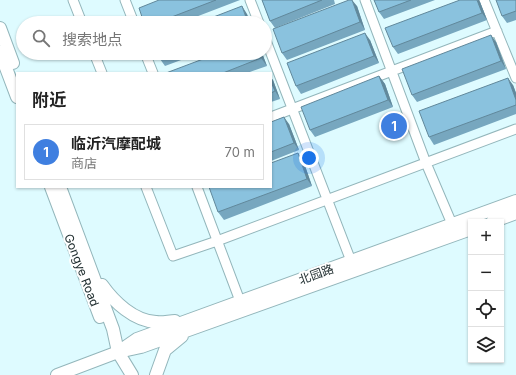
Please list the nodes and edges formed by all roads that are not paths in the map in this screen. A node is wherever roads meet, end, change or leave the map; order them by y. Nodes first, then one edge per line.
1 (73, 0) edge
2 (125, 0) edge
3 (250, 0) edge
4 (365, 0) edge
5 (484, 0) edge
6 (79, 16) edge
7 (131, 16) edge
8 (256, 16) edge
9 (0, 28) edge
10 (497, 31) junction
11 (0, 52) edge
12 (272, 56) edge
13 (97, 60) edge
14 (148, 60) edge
15 (392, 71) junction
16 (16, 72) edge
17 (102, 72) edge
18 (153, 72) edge
19 (516, 78) edge
20 (16, 94) edge
21 (292, 109) junction
22 (272, 118) edge
23 (516, 129) edge
24 (426, 163) junction
25 (51, 188) edge
26 (60, 188) edge
27 (146, 188) edge
28 (197, 188) edge
29 (327, 200) junction
30 (516, 201) edge
31 (516, 213) edge
32 (500, 219) edge
33 (452, 224) junction
34 (468, 230) edge
35 (217, 241) junction
36 (350, 261) junction
37 (92, 271) junction
38 (240, 301) junction
39 (191, 324) junction
40 (118, 352) junction
41 (57, 375) edge
42 (123, 375) edge
43 (132, 375) edge
44 (156, 375) edge

1 - 6 lane
2 - 7 lane
3 - 8 lane
4 - 15 lane
5 - 10 lane
9 - 16 main road
10 - 15 lane
10 - 19 lane
11 - 20 main road
12 - 21 lane
13 - 17 lane
14 - 18 lane
15 - 21 lane
15 - 24 lane
21 - 22 lane
21 - 29 lane
23 - 24 lane
24 - 29 lane
24 - 33 lane
25 - 40 main road, Gongye Road
26 - 37 main road, Gongye Road
27 - 35 lane
28 - 35 lane
29 - 35 lane
29 - 36 lane
30 - 33 main road, 北园路
31 - 32 main road
33 - 36 main road, 北园路
34 - 39 main road, 北园路
35 - 38 lane
36 - 38 main road, 北园路
37 - 39 main road
37 - 40 main road, Gongye Road
38 - 39 main road, 北园路
39 - 40 main road, 北园路
39 - 44 main road
40 - 41 main road, 北园路
40 - 42 main road, Gongye Road
40 - 43 main road

